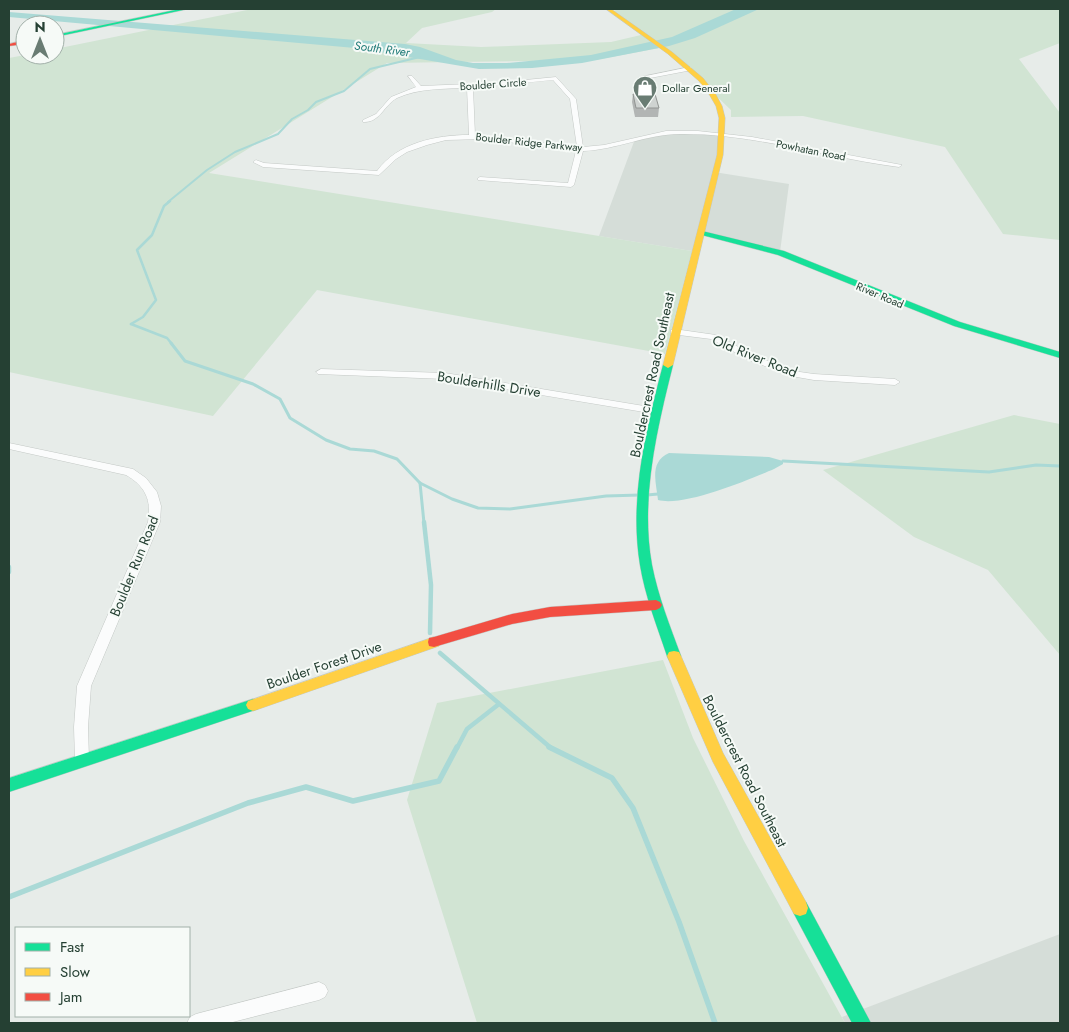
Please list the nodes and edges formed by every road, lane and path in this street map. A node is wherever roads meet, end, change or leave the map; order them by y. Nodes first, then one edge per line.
1 (157, 9) edge
2 (161, 9) edge
3 (186, 9) edge
4 (611, 9) edge
5 (119, 17) junction
6 (65, 29) edge
7 (65, 34) edge
8 (690, 69) junction
9 (410, 77) dead end
10 (470, 86) junction
11 (420, 88) junction
12 (642, 89) dead end
13 (365, 121) dead end
14 (723, 134) junction
15 (472, 136) junction
16 (580, 149) junction
17 (256, 162) dead end
18 (899, 165) dead end
19 (480, 179) dead end
20 (701, 232) junction
21 (674, 332) junction
22 (1060, 355) edge
23 (321, 372) dead end
24 (895, 382) dead end
25 (656, 411) junction
26 (9, 446) edge
27 (656, 605) junction
28 (82, 760) junction
29 (9, 785) edge
30 (319, 991) dead end
31 (196, 1023) edge
32 (862, 1023) edge

1 - 5 main road
2 - 5 main road
3 - 7 main road
4 - 8 main road, Bouldercrest Road Southeast
5 - 6 main road
8 - 12 street
8 - 14 main road, Bouldercrest Road Southeast
9 - 11 street
10 - 11 street, Boulder Circle
10 - 15 street
10 - 16 street, Boulder Circle
11 - 13 street, Boulder Circle
14 - 16 street, Boulder Ridge Parkway
14 - 18 street, Powhatan Road
14 - 20 main road, Bouldercrest Road Southeast
15 - 16 street, Boulder Ridge Parkway
15 - 17 street, Boulder Ridge Parkway
16 - 19 street
20 - 21 main road, Bouldercrest Road Southeast
20 - 22 main road, River Road
21 - 24 street, Old River Road
21 - 25 main road, Bouldercrest Road Southeast
23 - 25 street, Boulderhills Drive
25 - 27 main road, Bouldercrest Road Southeast
26 - 28 street, Boulder Run Road
27 - 28 main road, Boulder Forest Drive
27 - 32 main road, Bouldercrest Road Southeast
28 - 29 main road, Boulder Forest Drive
30 - 31 street

